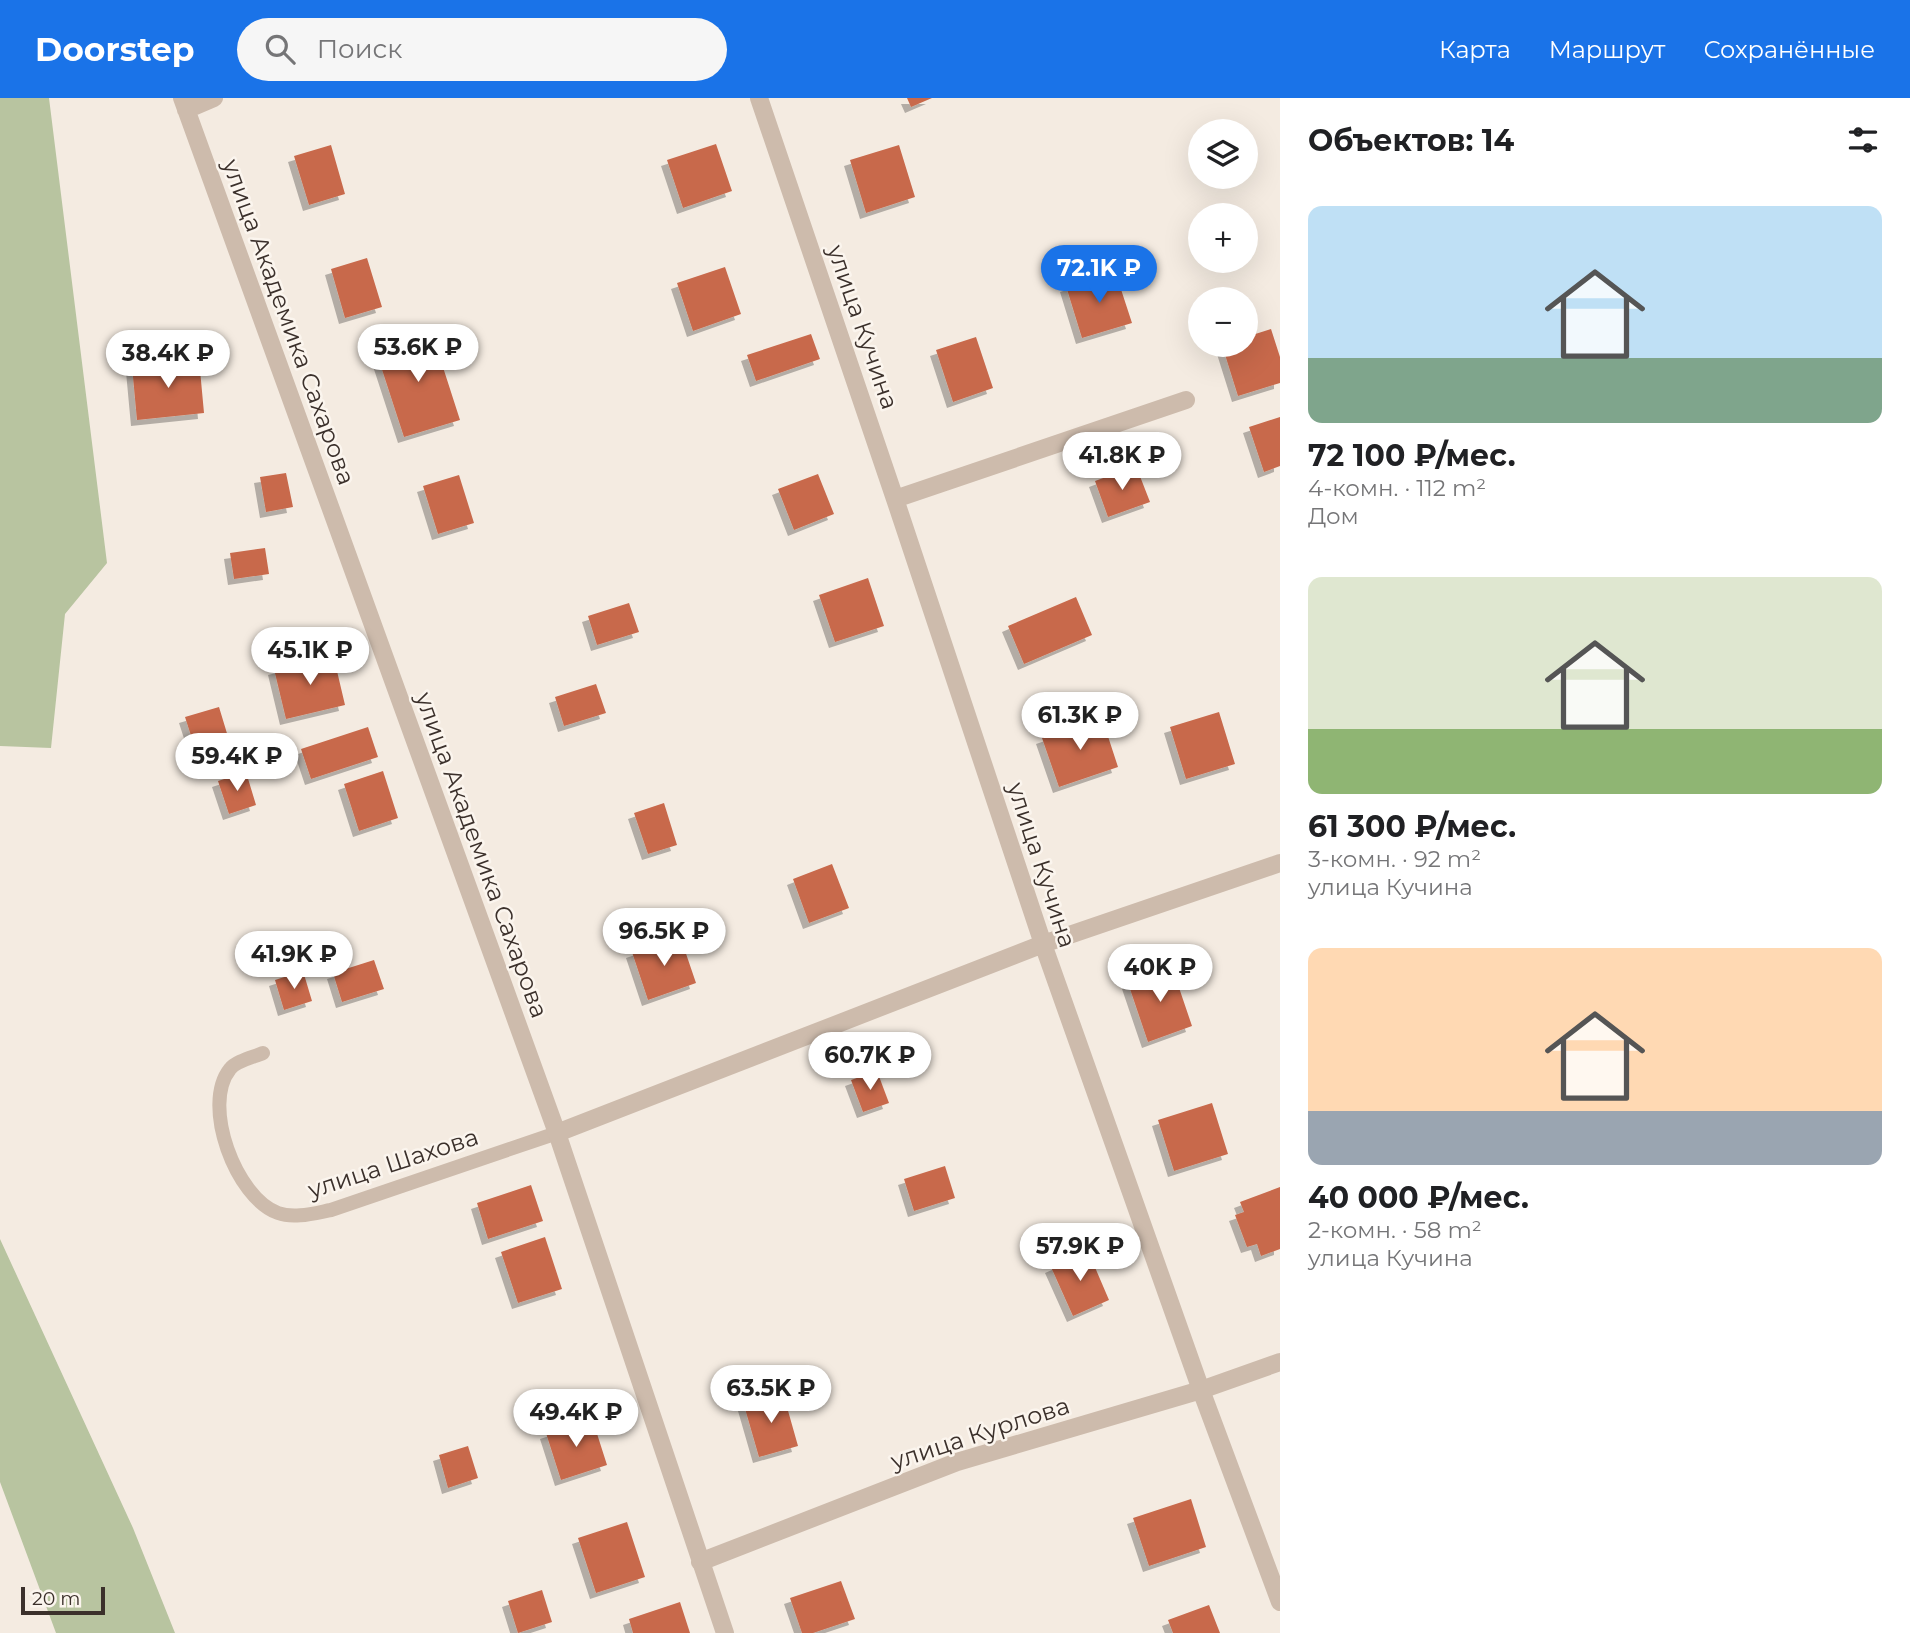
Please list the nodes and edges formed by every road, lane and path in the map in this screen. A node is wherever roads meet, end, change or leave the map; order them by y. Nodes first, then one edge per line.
1 (214, 98) edge
2 (759, 98) edge
3 (184, 104) edge
4 (1186, 400) dead end
5 (895, 499) junction
6 (1280, 863) edge
7 (1043, 944) junction
8 (263, 1053) dead end
9 (557, 1133) junction
10 (1280, 1362) edge
11 (1202, 1390) junction
12 (700, 1562) junction
13 (1280, 1602) edge
14 (725, 1633) edge

1 - 3 street
2 - 5 street, улица Кучина
3 - 9 street, улица Академика Сахарова
4 - 5 street
5 - 7 street, улица Кучина
6 - 7 street
7 - 9 street
7 - 11 street, улица Кучина
8 - 9 lane, улица Шахова
9 - 12 street, улица Академика Сахарова
10 - 11 street, улица Курлова
11 - 12 street, улица Курлова
11 - 13 street, улица Кучина
12 - 14 street, улица Академика Сахарова

